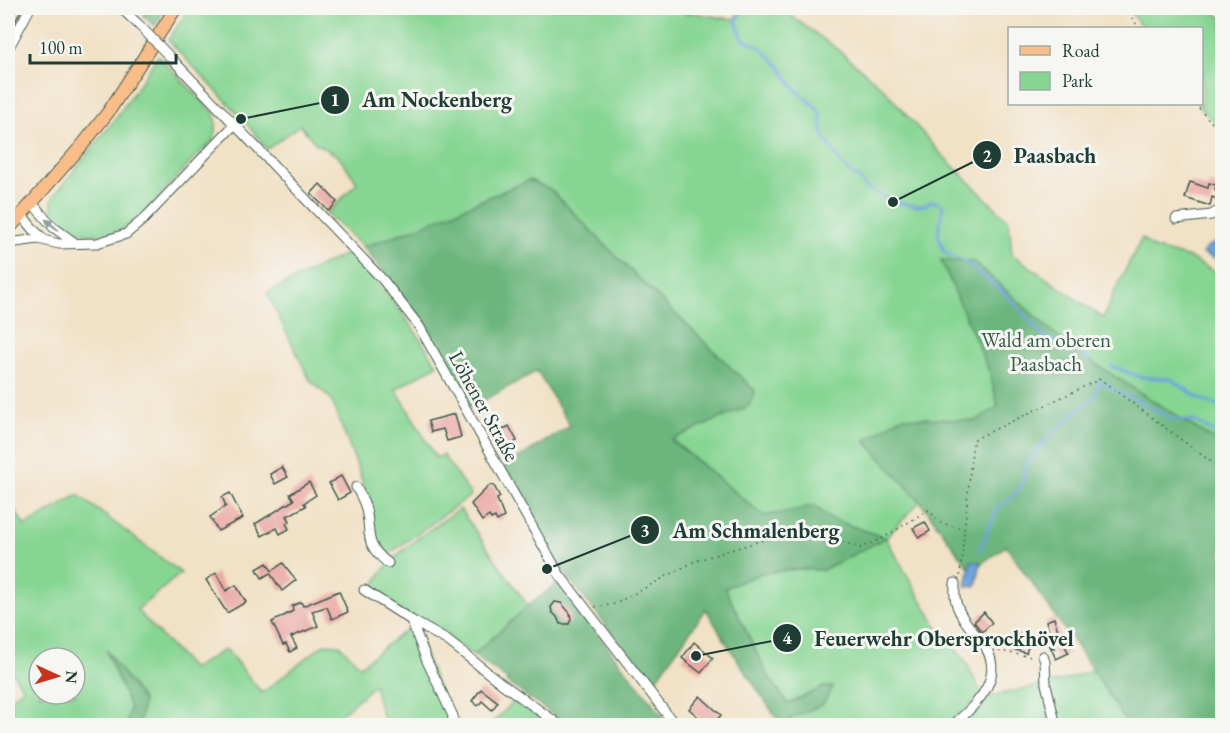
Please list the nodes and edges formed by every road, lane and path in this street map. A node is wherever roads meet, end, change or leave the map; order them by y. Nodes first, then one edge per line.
1 (30, 8) edge
2 (121, 8) edge
3 (176, 8) edge
4 (1125, 8) edge
5 (1138, 27) edge
6 (8, 49) edge
7 (1196, 105) edge
8 (235, 124) junction
9 (1222, 134) edge
10 (32, 203) junction
11 (1222, 209) edge
12 (22, 215) junction
13 (1176, 219) dead end
14 (8, 230) edge
15 (45, 240) junction
16 (75, 243) junction
17 (8, 246) edge
18 (1222, 470) edge
19 (356, 488) dead end
20 (809, 526) dead end
21 (803, 528) junction
22 (965, 530) junction
23 (388, 563) dead end
24 (955, 581) joint
25 (364, 590) dead end
26 (585, 608) junction
27 (411, 620) junction
28 (1042, 656) joint
29 (992, 657) junction
30 (452, 726) edge
31 (561, 726) edge
32 (676, 726) edge
33 (952, 726) edge
34 (1056, 726) edge

1 - 6 street
2 - 8 street, Löhener Straße, bridge
3 - 10 main road
4 - 5 path
7 - 9 path
8 - 16 street
8 - 26 street, Löhener Straße
10 - 12 main road
16 -> 10 street
11 - 13 street
12 - 14 main road
12 - 15 street
15 - 16 street
15 - 17 street
18 - 22 path
19 - 23 street
20 - 21 path
21 - 22 path
21 - 26 path
22 - 24 path
24 - 29 street
25 - 27 street
26 - 32 street, Löhener Straße
27 - 30 street
27 - 31 street
28 - 29 path
28 - 34 street
29 - 33 street

